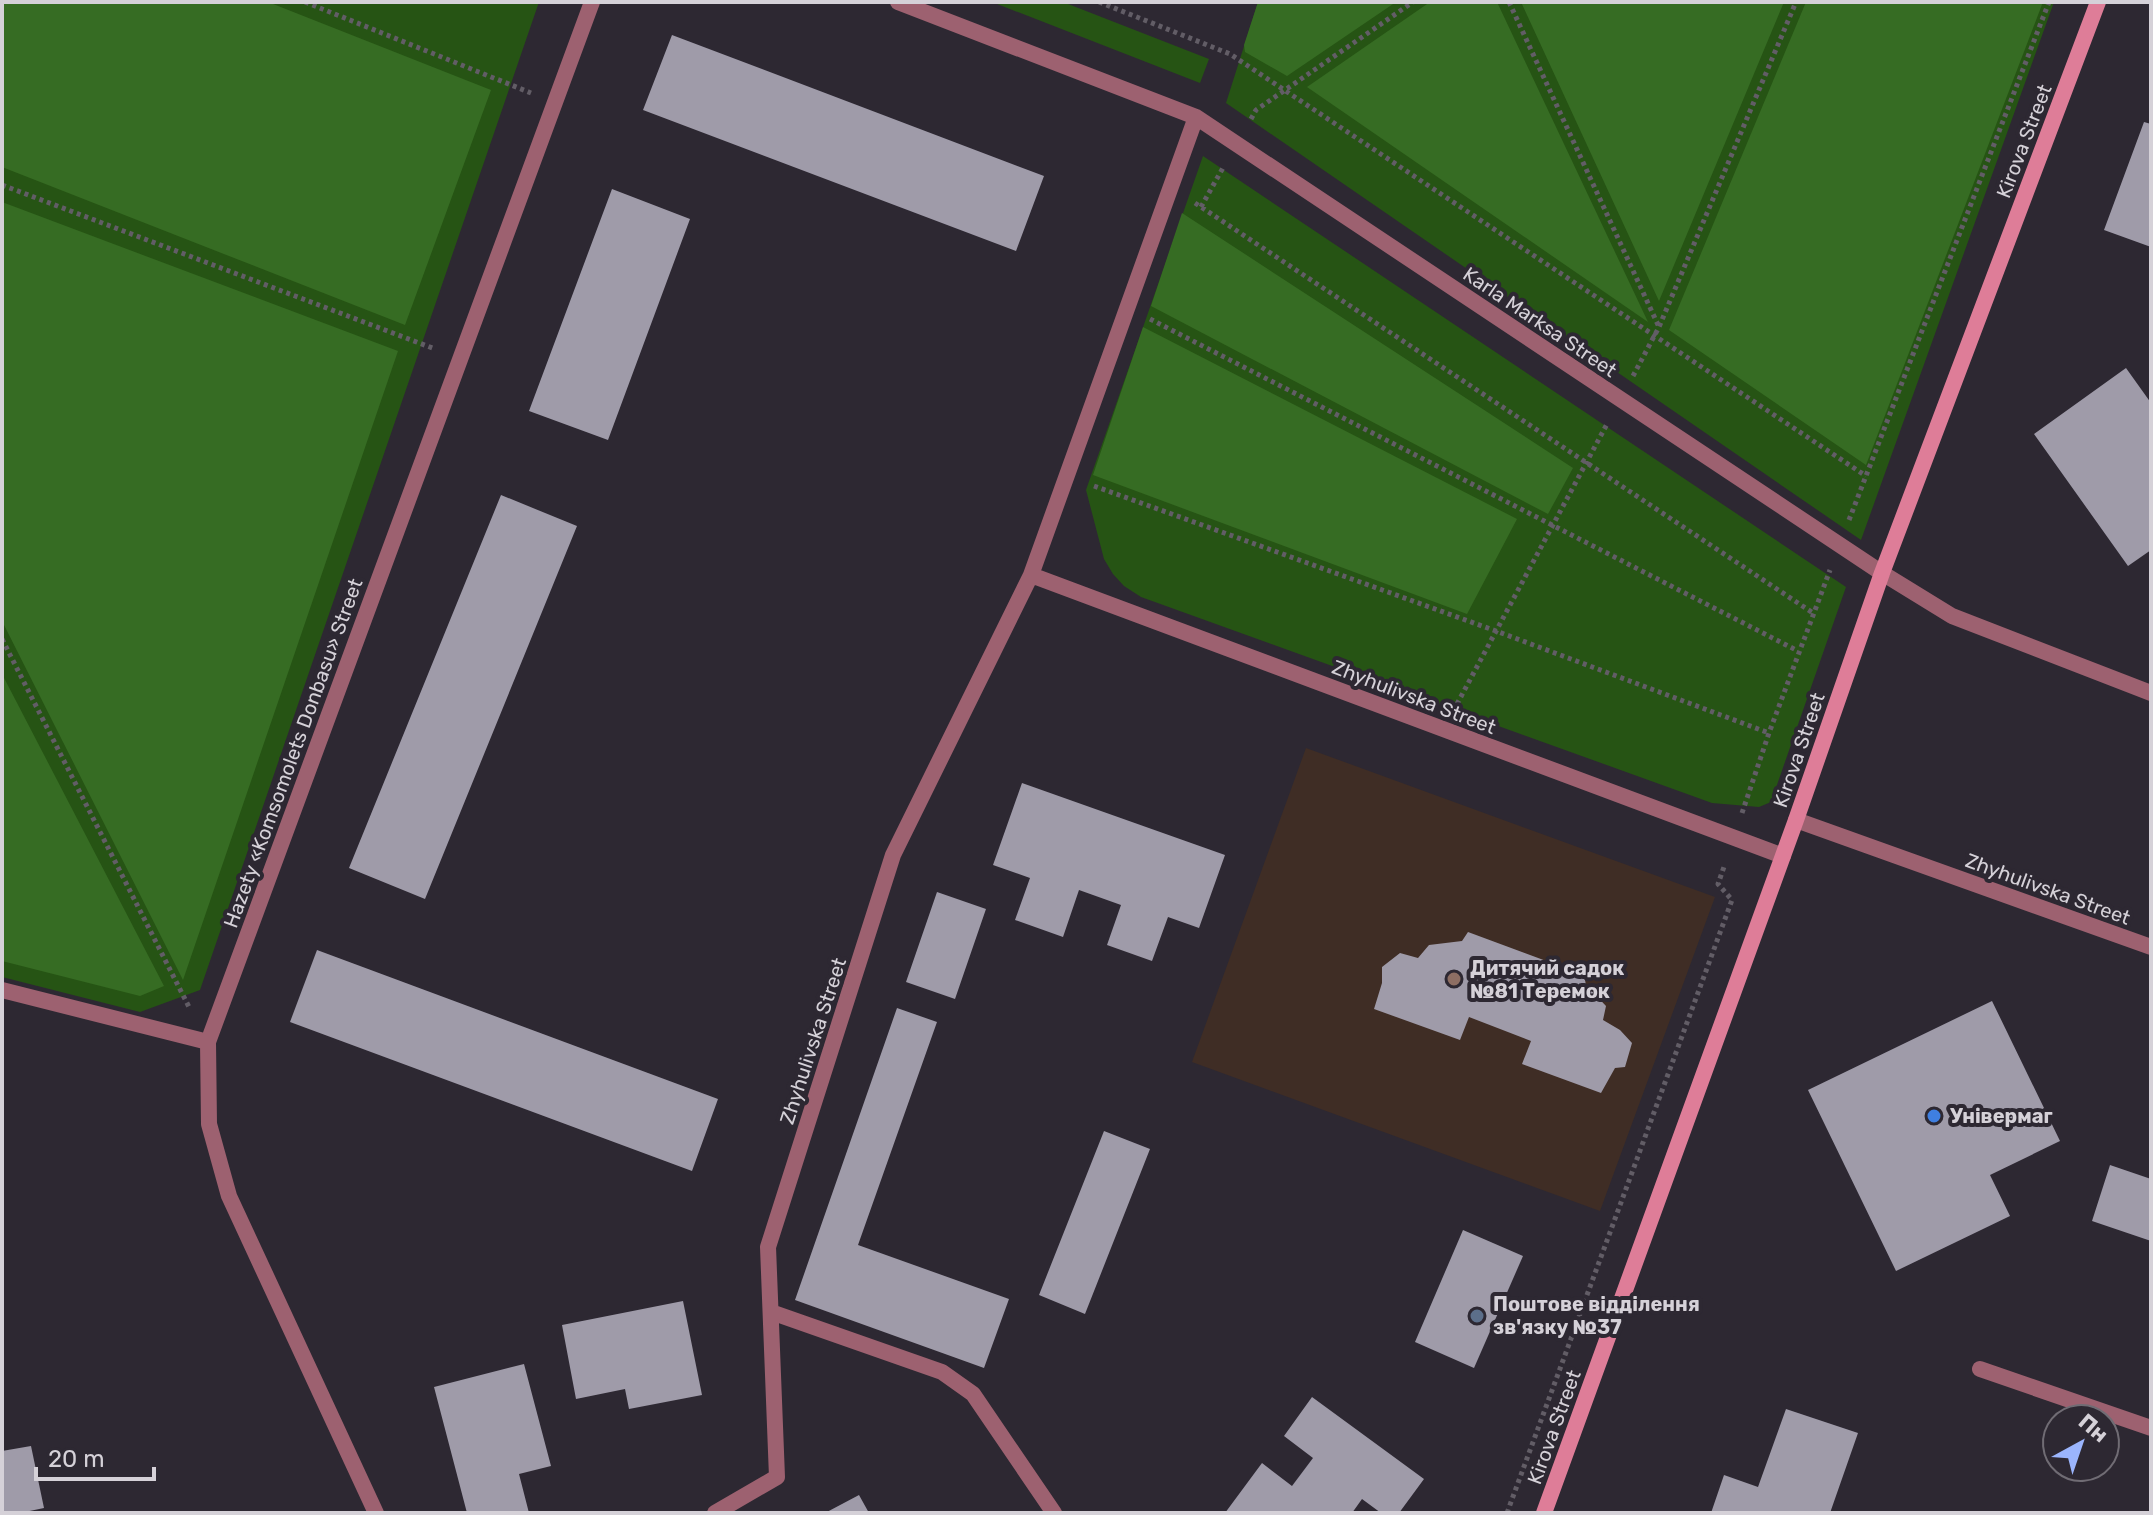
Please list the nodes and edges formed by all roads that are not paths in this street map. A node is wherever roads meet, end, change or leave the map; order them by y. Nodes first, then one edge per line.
1 (592, 2) edge
2 (898, 2) edge
3 (2098, 2) edge
4 (1196, 117) junction
5 (1882, 573) junction
6 (1031, 575) junction
7 (2151, 693) edge
8 (1796, 820) junction
9 (1783, 856) junction
10 (2151, 947) edge
11 (2, 990) edge
12 (208, 1042) junction
13 (771, 1312) junction
14 (1980, 1369) dead end
15 (2151, 1428) edge
16 (376, 1513) edge
17 (715, 1513) edge
18 (1054, 1513) edge
19 (1544, 1513) edge

1 - 12 street, Hazety «Komsomolets Donbasu» Street
2 - 4 street, Karla Marksa Street
3 - 5 main road, Kirova Street
4 - 5 street, Karla Marksa Street
4 - 6 street, Zhyhulivska Street
5 - 7 street, Karla Marksa Street
5 - 8 main road, Kirova Street
6 - 9 street, Zhyhulivska Street
6 - 13 street, Zhyhulivska Street
8 - 9 main road, Kirova Street
8 - 10 street, Zhyhulivska Street
9 - 19 main road, Kirova Street
11 - 12 street
12 - 16 street, Hazety «Komsomolets Donbasu» Street
13 - 17 street, Zhyhulivska Street
13 - 18 street
14 - 15 street

